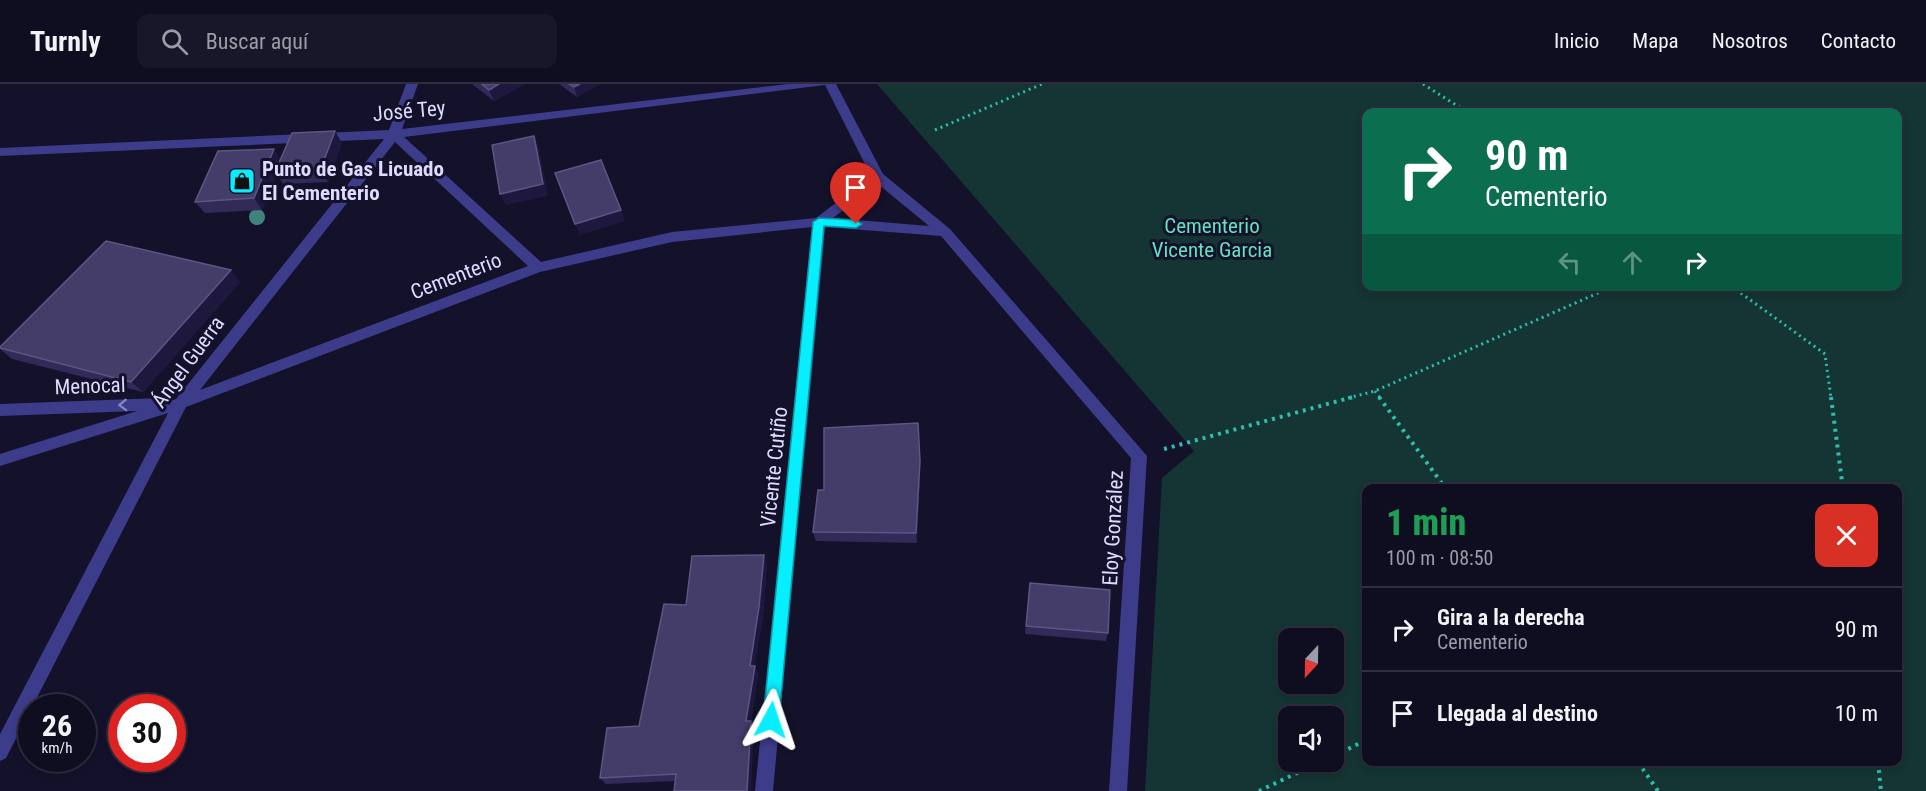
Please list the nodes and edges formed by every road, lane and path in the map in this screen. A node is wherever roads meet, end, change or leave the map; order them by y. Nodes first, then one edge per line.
1 (412, 84) edge
2 (820, 84) edge
3 (830, 84) edge
4 (1042, 84) edge
5 (1423, 84) edge
6 (1461, 108) edge
7 (935, 130) dead end
8 (394, 134) junction
9 (0, 152) edge
10 (878, 177) junction
11 (819, 222) junction
12 (945, 232) junction
13 (538, 268) junction
14 (1603, 291) edge
15 (1738, 291) edge
16 (1375, 391) junction
17 (181, 403) junction
18 (0, 410) edge
19 (1139, 456) junction
20 (0, 460) edge
21 (1442, 484) edge
22 (1842, 484) edge
23 (1362, 742) edge
24 (1344, 751) edge
25 (0, 752) edge
26 (1641, 766) edge
27 (1878, 766) edge
28 (1299, 772) edge
29 (764, 791) edge
30 (1118, 791) edge
31 (1259, 791) edge
32 (1658, 791) edge
33 (1881, 791) edge

1 - 8 street, Ángel Guerra
2 - 8 street, José Tey
3 - 10 street
4 - 7 path
5 - 6 path
8 - 9 street, José Tey
8 - 13 street
8 - 17 street, Ángel Guerra
10 - 11 street
10 - 12 street
11 - 12 street, Cementerio
11 - 13 street, Cementerio
11 - 29 street, Vicente Cutiño
12 - 19 street, Eloy González
13 - 17 street, Cementerio
14 - 16 path
15 - 22 path
16 - 19 path
16 - 21 path
17 -> 18 street, Menocal
17 - 20 street, Cementerio
17 - 25 street, Ángel Guerra
19 - 30 street, Eloy González
23 - 24 path
26 - 32 path
27 - 33 path
28 - 31 path

